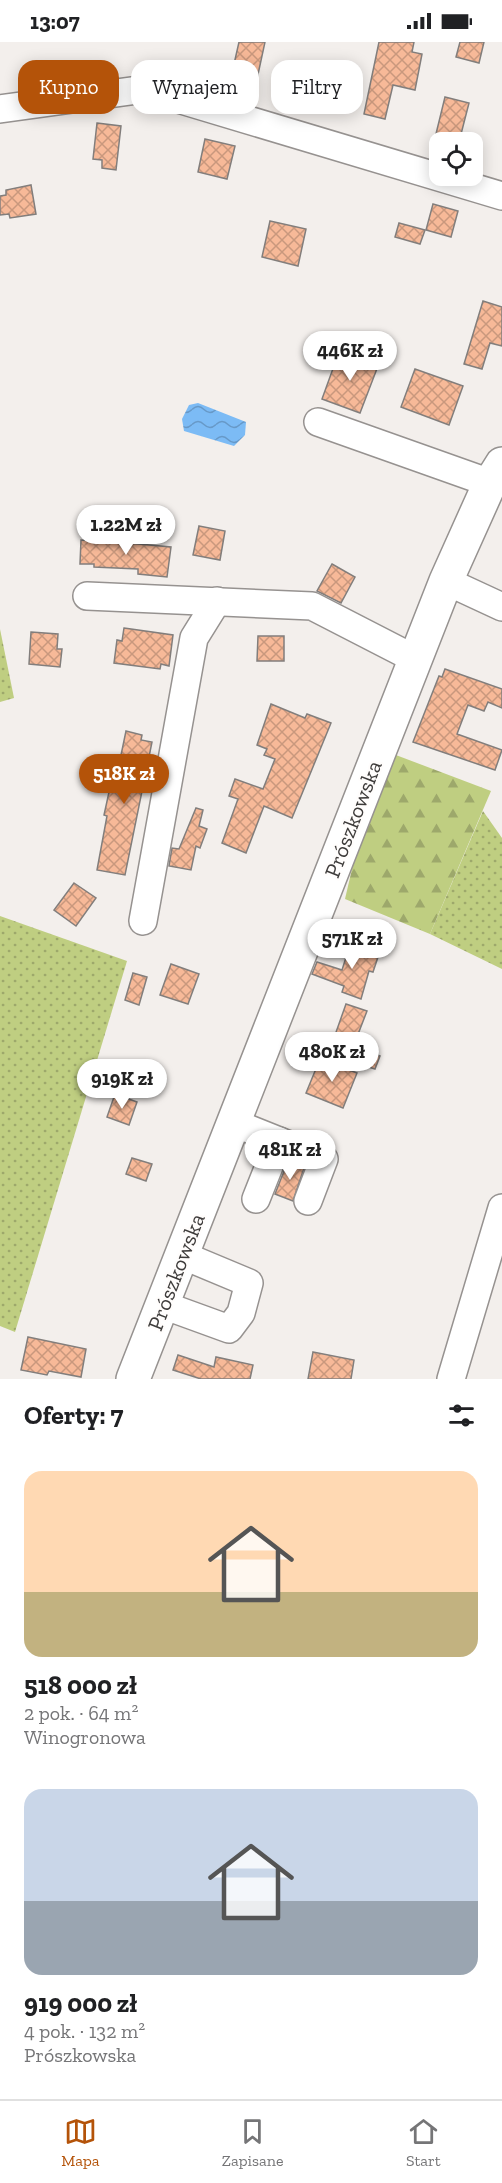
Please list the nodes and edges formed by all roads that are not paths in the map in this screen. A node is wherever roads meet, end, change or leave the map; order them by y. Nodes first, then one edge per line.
1 (0, 109) edge
2 (502, 196) edge
3 (318, 422) dead end
4 (496, 473) edge
5 (446, 581) junction
6 (87, 596) dead end
7 (217, 602) junction
8 (502, 607) edge
9 (415, 660) junction
10 (143, 921) dead end
11 (234, 1123) junction
12 (279, 1140) junction
13 (256, 1199) dead end
14 (308, 1201) dead end
15 (502, 1209) edge
16 (182, 1255) junction
17 (162, 1305) junction
18 (133, 1379) edge
19 (451, 1379) edge

1 - 2 street
3 - 4 street
4 - 5 main road, Prószkowska
5 - 8 street
5 - 9 main road, Prószkowska
6 - 7 street
7 - 9 street
7 - 10 street
9 - 11 main road, Prószkowska
11 - 12 street
11 - 16 main road, Prószkowska
12 - 13 street
12 - 14 street
15 - 19 street
16 - 17 main road, Prószkowska
16 - 17 street
17 - 18 main road, Prószkowska

